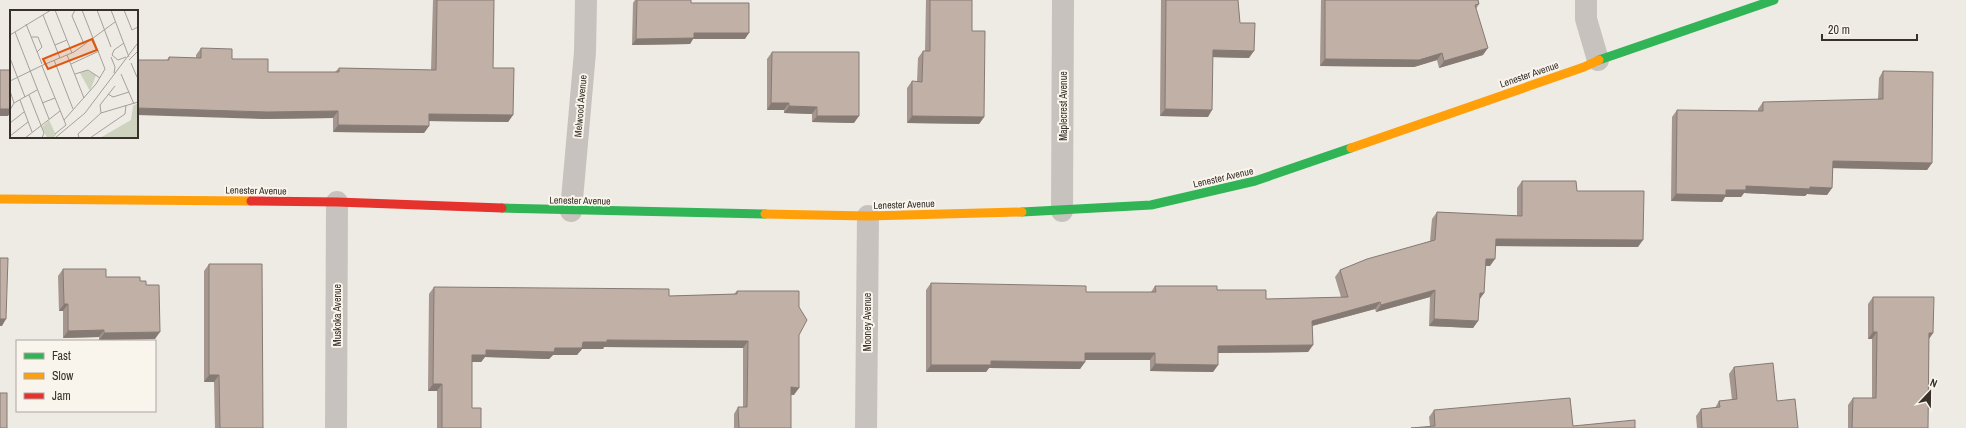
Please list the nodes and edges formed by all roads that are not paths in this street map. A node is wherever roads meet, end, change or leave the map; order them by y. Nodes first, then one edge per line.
1 (586, 0) edge
2 (1063, 0) edge
3 (1586, 0) edge
4 (1774, 0) edge
5 (1598, 60) junction
6 (0, 199) edge
7 (337, 202) junction
8 (571, 211) junction
9 (1062, 211) junction
10 (868, 216) junction
11 (336, 428) edge
12 (866, 428) edge

1 - 8 street, Melwood Avenue
2 - 9 street, Maplecrest Avenue
3 - 5 street
4 - 5 street, Lenester Avenue
5 - 9 street, Lenester Avenue
6 - 7 street, Lenester Avenue
7 - 8 street, Lenester Avenue
7 - 11 street, Muskoka Avenue
8 - 10 street, Lenester Avenue
9 - 10 street, Lenester Avenue
10 - 12 street, Mooney Avenue

